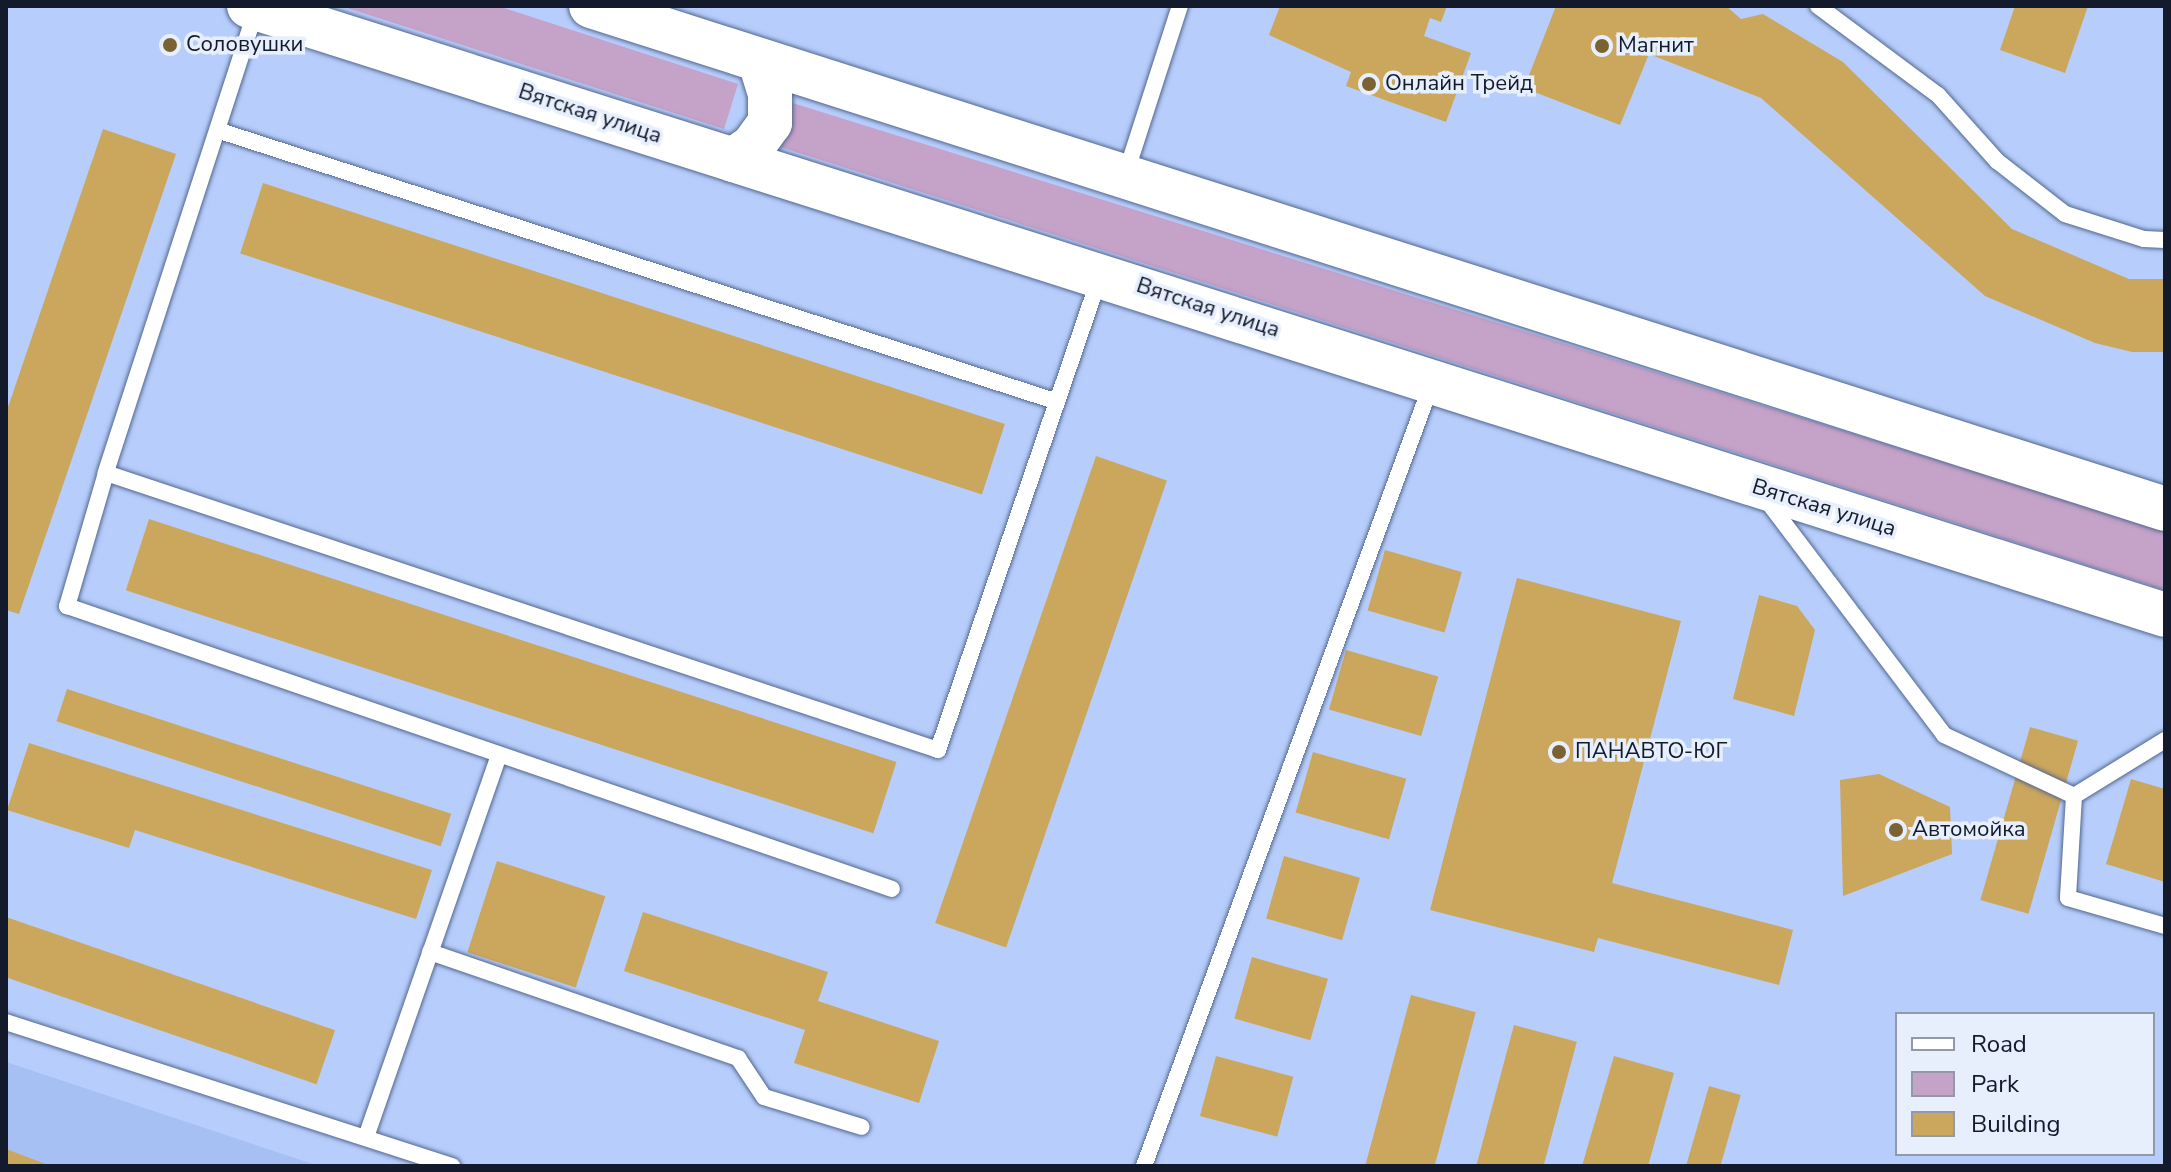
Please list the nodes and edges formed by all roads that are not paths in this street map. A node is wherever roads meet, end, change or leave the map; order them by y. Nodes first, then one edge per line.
1 (591, 6) edge
2 (1180, 6) edge
3 (1818, 6) edge
4 (253, 7) edge
5 (760, 62) junction
6 (220, 131) junction
7 (733, 160) junction
8 (1125, 177) junction
9 (2165, 240) edge
10 (1102, 273) junction
11 (1433, 382) junction
12 (1055, 401) junction
13 (106, 473) junction
14 (1757, 487) junction
15 (2165, 509) edge
16 (2165, 615) edge
17 (2165, 740) edge
18 (499, 755) junction
19 (2074, 796) junction
20 (892, 889) dead end
21 (2165, 926) edge
22 (430, 952) junction
23 (6, 1022) edge
24 (862, 1127) dead end
25 (366, 1137) junction
26 (452, 1166) edge
27 (1144, 1166) edge

1 - 5 main road
2 - 8 lane
3 - 9 lane
4 - 6 lane
4 - 7 main road, Вятская улица
5 - 7 main road
5 - 8 main road
6 - 12 lane
6 - 13 lane
7 - 10 main road, Вятская улица
8 - 15 main road
10 - 11 main road, Вятская улица
10 - 12 lane
11 - 14 main road, Вятская улица
11 - 27 lane
12 - 13 lane
13 - 18 lane
14 - 16 main road, Вятская улица
14 - 19 lane
17 - 19 lane
18 - 20 lane
18 - 22 lane
19 - 21 lane
22 - 24 lane
22 - 25 lane
23 - 25 lane
25 - 26 lane

